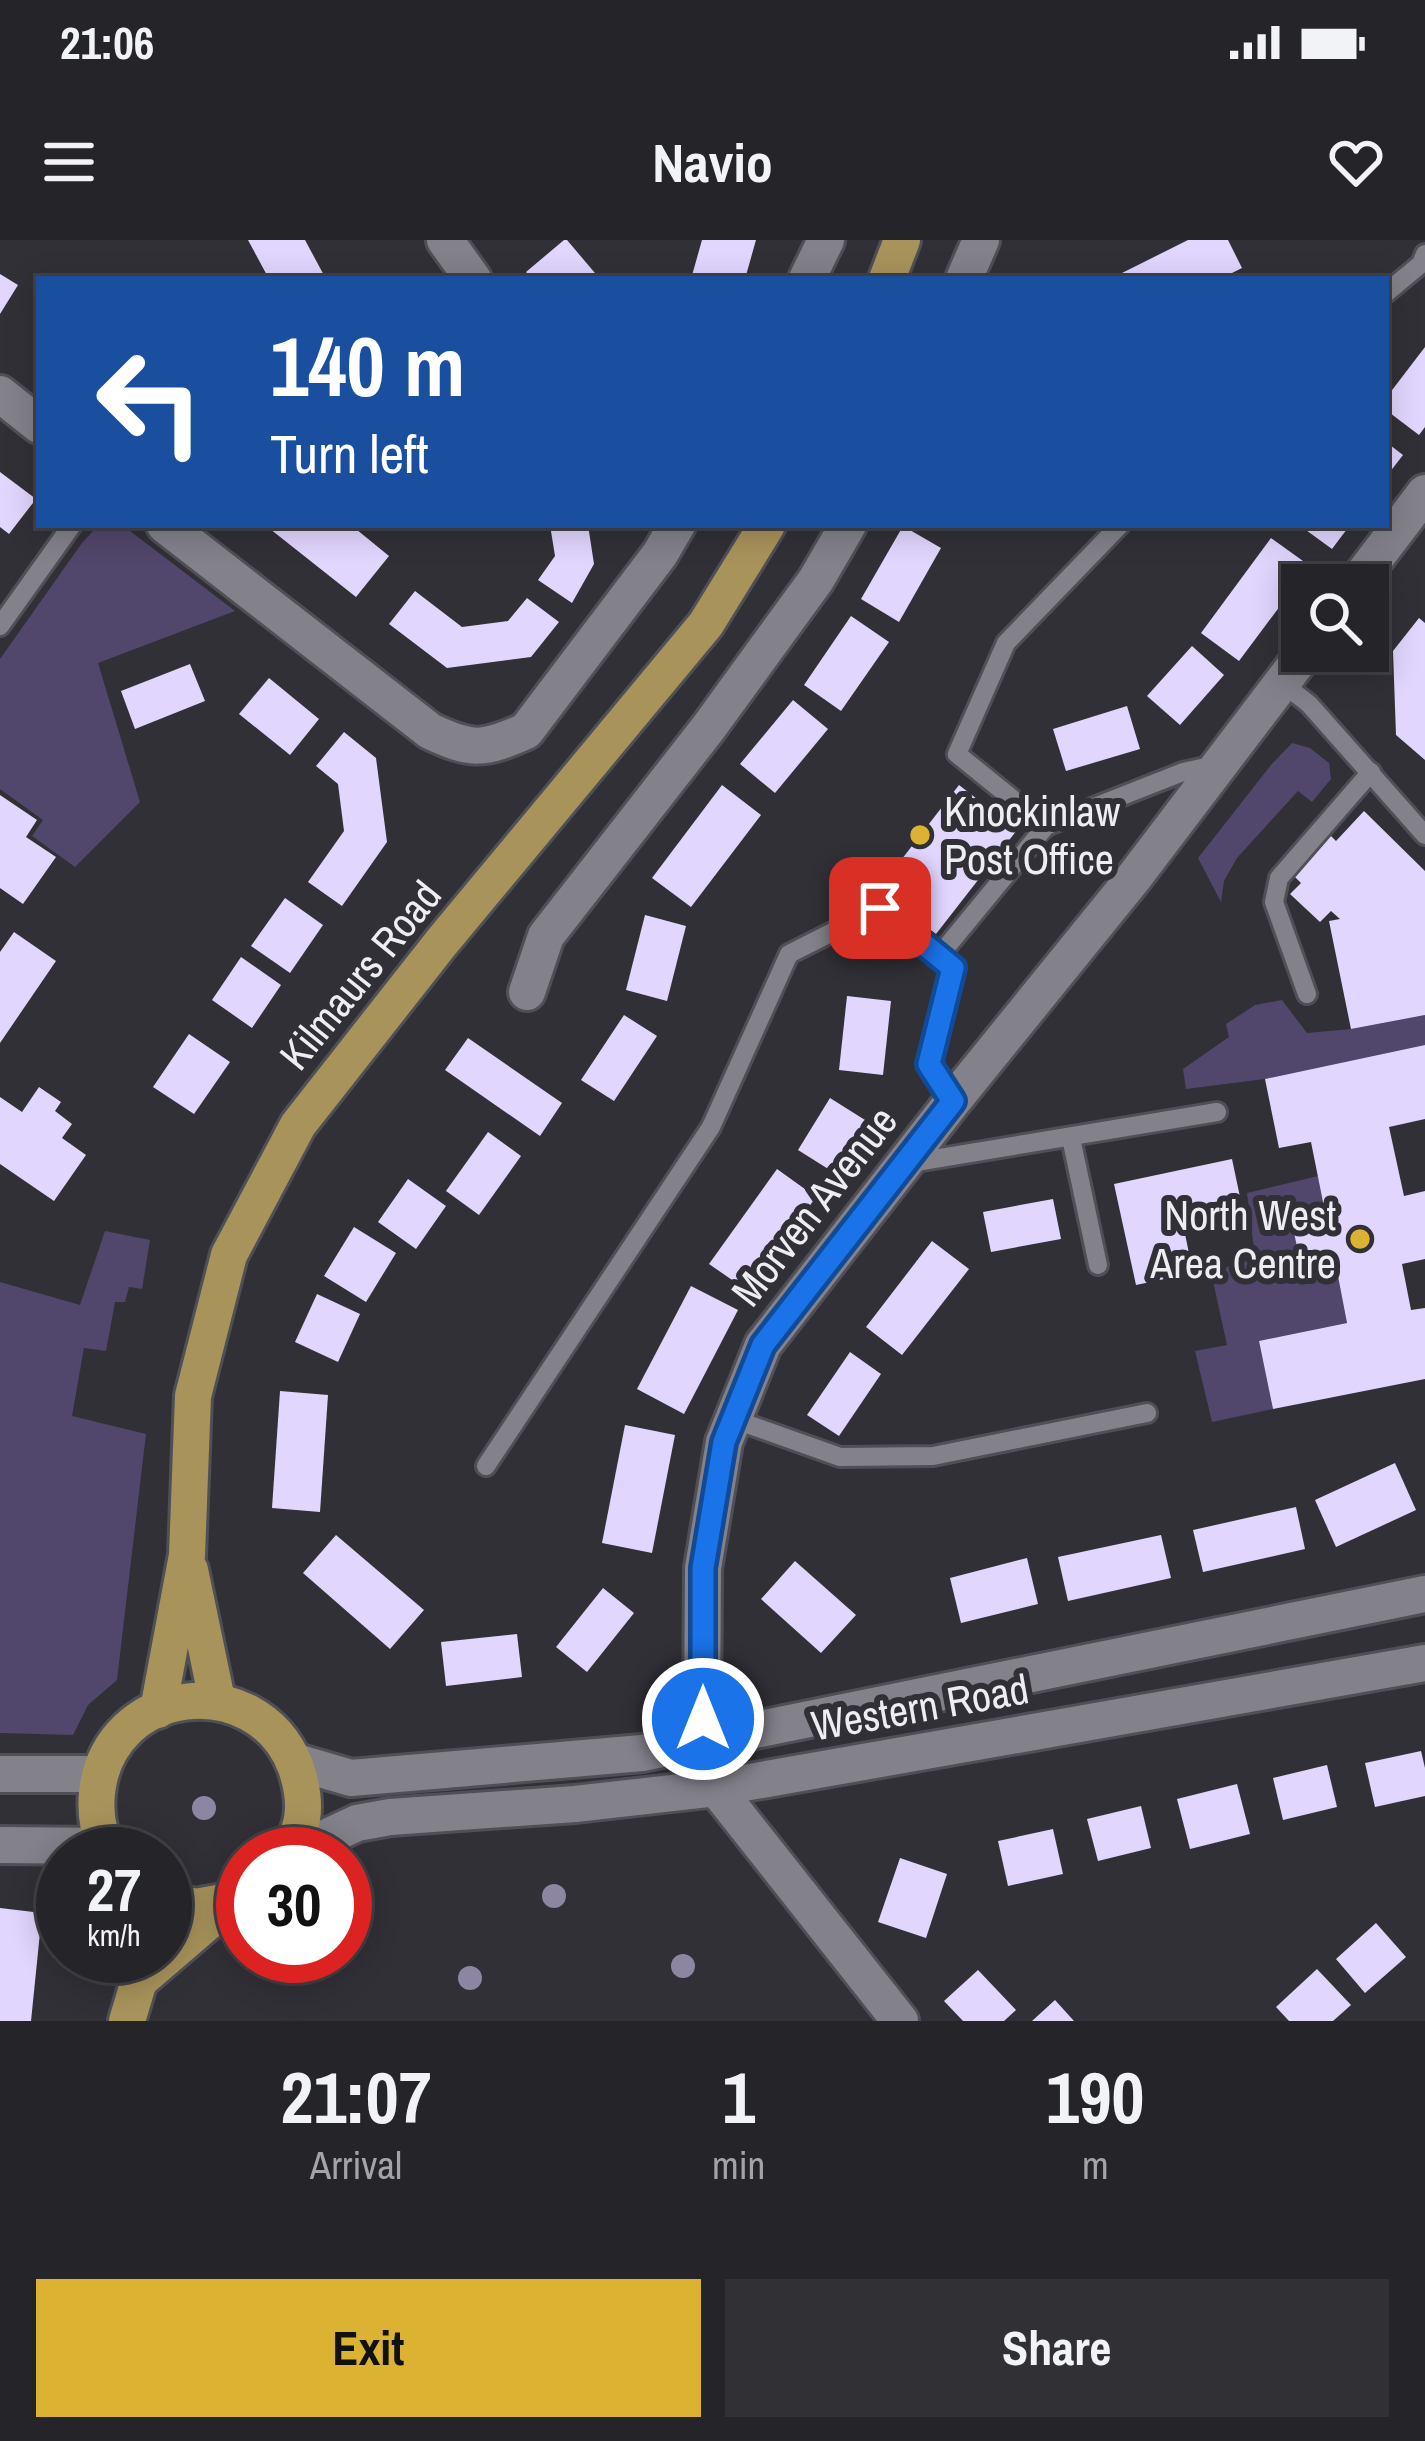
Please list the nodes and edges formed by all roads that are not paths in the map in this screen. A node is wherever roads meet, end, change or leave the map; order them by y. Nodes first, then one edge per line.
1 (445, 240) edge
2 (826, 240) edge
3 (902, 240) edge
4 (981, 240) edge
5 (1425, 254) edge
6 (471, 276) edge
7 (808, 276) edge
8 (888, 276) edge
9 (965, 276) edge
10 (1389, 290) edge
11 (0, 394) edge
12 (36, 423) edge
13 (1425, 494) edge
14 (70, 528) edge
15 (169, 528) edge
16 (675, 528) edge
17 (765, 528) edge
18 (846, 528) edge
19 (1117, 528) edge
20 (1371, 564) edge
21 (0, 626) edge
22 (1290, 672) edge
23 (1282, 683) junction
24 (1220, 764) junction
25 (1371, 772) junction
26 (1046, 826) junction
27 (1425, 835) edge
28 (939, 956) junction
29 (527, 992) dead end
30 (1307, 994) dead end
31 (953, 1101) junction
32 (1217, 1112) dead end
33 (1071, 1138) junction
34 (905, 1163) junction
35 (1098, 1265) dead end
36 (1147, 1413) dead end
37 (733, 1419) junction
38 (486, 1466) dead end
39 (187, 1555) junction
40 (1425, 1594) edge
41 (1425, 1664) edge
42 (217, 1700) junction
43 (158, 1710) junction
44 (749, 1731) junction
45 (704, 1741) junction
46 (293, 1761) junction
47 (0, 1774) edge
48 (99, 1774) junction
49 (762, 1780) junction
50 (716, 1788) junction
51 (100, 1827) edge
52 (299, 1827) edge
53 (348, 1827) edge
54 (0, 1845) edge
55 (36, 1847) edge
56 (134, 1983) edge
57 (878, 2012) edge
58 (128, 2021) edge

1 - 6 street
2 - 7 street
3 - 8 main road
4 - 9 street
5 - 10 lane
11 - 12 street
13 - 20 street
14 - 21 lane
15 - 16 street
17 - 39 main road, Kilmaurs Road
18 - 29 street
19 - 26 lane
22 - 23 street, Morven Avenue
23 - 24 street, Morven Avenue
23 - 25 lane
24 - 26 lane
24 - 31 street, Morven Avenue
25 - 27 lane
25 - 30 lane
26 - 28 lane
28 - 31 lane
28 - 38 lane
31 - 34 street, Morven Avenue
32 - 33 lane
33 - 34 lane
33 - 35 lane
34 - 37 street, Morven Avenue
36 - 37 lane
37 - 45 street, Morven Avenue
39 - 42 main road, Kilmaurs Road
39 - 43 main road, Kilmaurs Road
40 - 44 street, Western Road
41 - 49 street, Western Road
42 - 43 main road
42 - 46 main road
43 - 48 main road
44 - 45 street, Western Road
44 - 49 street
45 - 46 street, Western Road
45 - 50 street, Morven Avenue
46 - 52 main road
47 - 48 street
48 - 51 main road
49 - 50 street, Western Road
50 - 53 street, Western Road
50 - 57 street
54 - 55 street
56 - 58 main road

